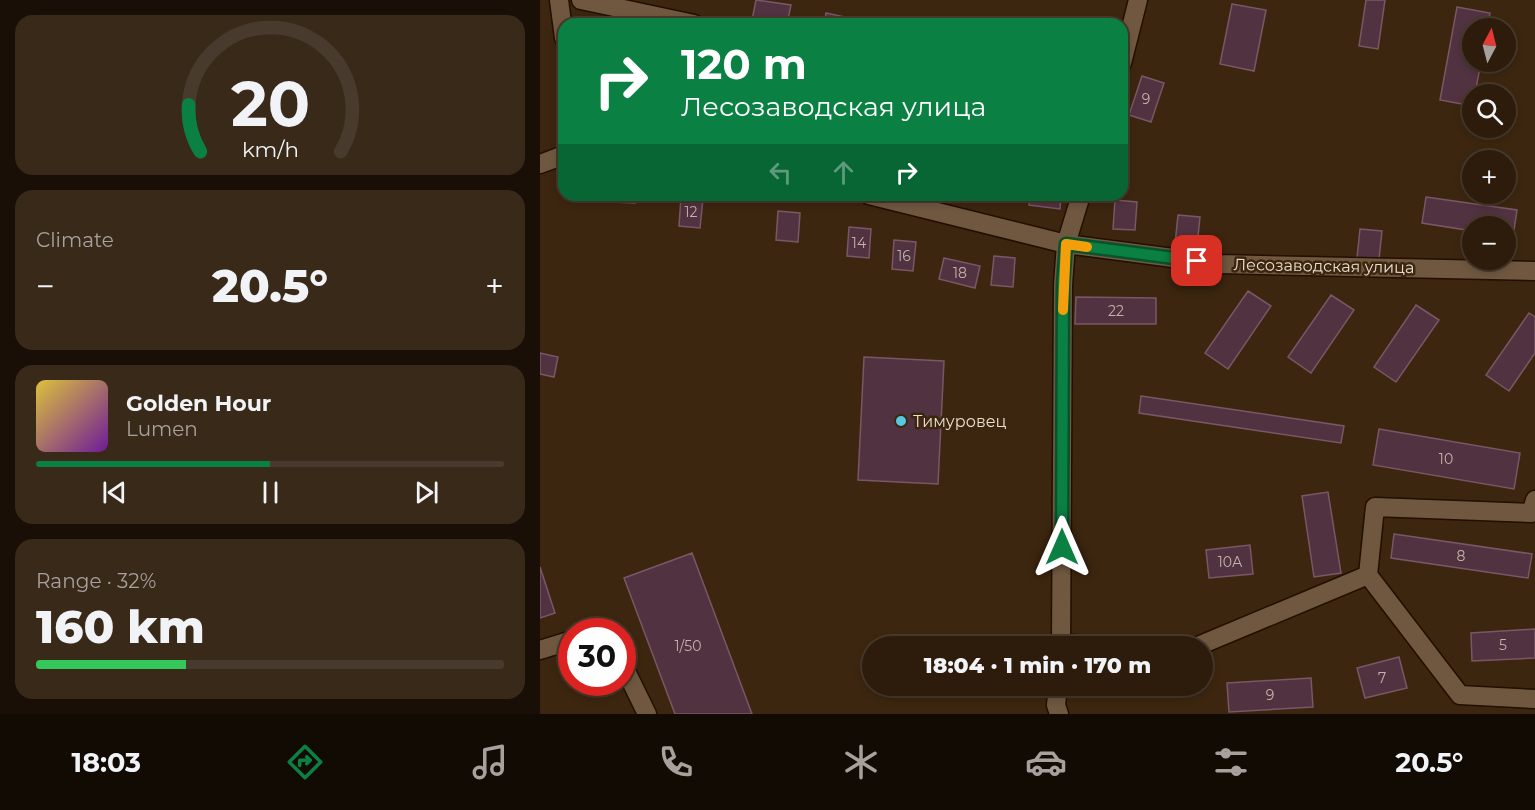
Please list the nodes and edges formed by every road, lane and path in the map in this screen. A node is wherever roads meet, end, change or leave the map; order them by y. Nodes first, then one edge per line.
1 (559, 0) edge
2 (581, 0) edge
3 (1138, 0) edge
4 (561, 18) edge
5 (666, 18) edge
6 (1128, 39) edge
7 (558, 157) edge
8 (540, 164) edge
9 (893, 201) edge
10 (1079, 201) edge
11 (1066, 244) junction
12 (1535, 271) edge
13 (1535, 501) edge
14 (1368, 575) junction
15 (1061, 636) edge
16 (1213, 640) edge
17 (558, 644) edge
18 (540, 650) edge
19 (636, 692) edge
20 (1057, 696) edge
21 (1535, 699) edge
22 (647, 714) edge
23 (1059, 714) edge

1 - 4 street
2 - 5 street
3 - 6 street
7 - 8 street
9 - 11 street, Лесозаводская улица
10 - 11 street
11 - 12 street, Лесозаводская улица
11 - 15 street
13 - 14 street
14 - 16 street
14 - 21 street
17 - 18 street
19 - 22 street
20 - 23 street

